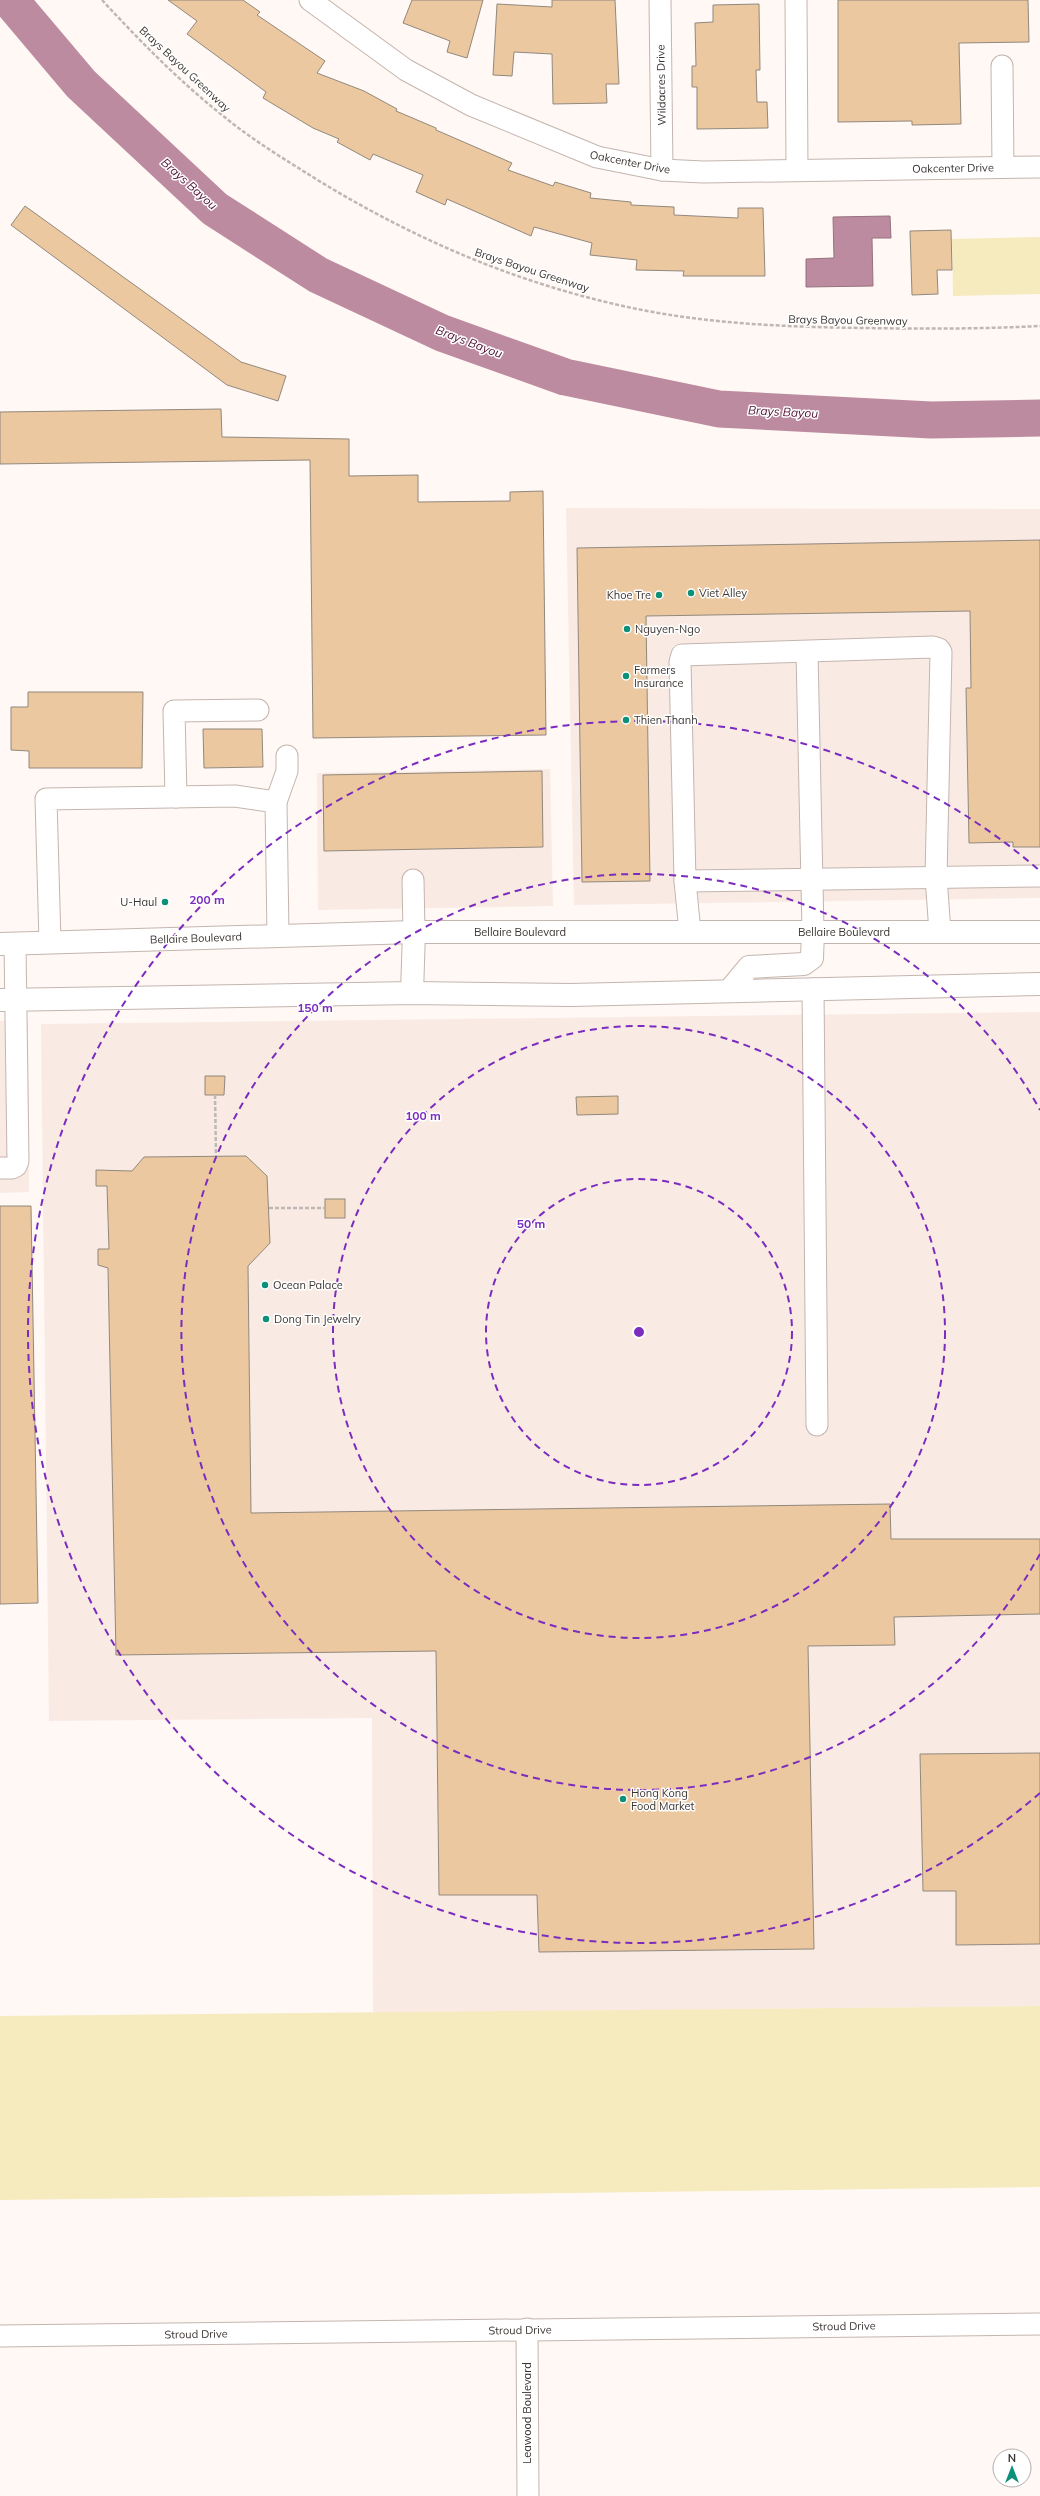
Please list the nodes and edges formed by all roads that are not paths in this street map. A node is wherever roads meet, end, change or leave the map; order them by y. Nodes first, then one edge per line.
1 (310, 0) edge
2 (660, 0) edge
3 (796, 0) edge
4 (1002, 66) dead end
5 (1003, 167) junction
6 (1040, 167) edge
7 (662, 170) junction
8 (798, 170) junction
9 (807, 652) junction
10 (258, 710) dead end
11 (287, 756) dead end
12 (176, 797) junction
13 (276, 802) junction
14 (1040, 876) edge
15 (936, 877) junction
16 (812, 879) junction
17 (413, 880) dead end
18 (685, 881) junction
19 (414, 932) junction
20 (690, 932) junction
21 (813, 932) junction
22 (940, 932) junction
23 (1040, 932) edge
24 (278, 936) junction
25 (50, 942) junction
26 (8, 944) edge
27 (1040, 984) edge
28 (812, 989) junction
29 (729, 991) junction
30 (412, 994) junction
31 (8, 1000) edge
32 (8, 1040) edge
33 (0, 1168) edge
34 (817, 1425) dead end
35 (1040, 2324) edge
36 (527, 2329) junction
37 (0, 2336) edge
38 (528, 2496) edge

1 - 7 street, Oakcenter Drive
2 - 7 street, Wildacres Drive
3 - 8 street
4 - 5 street
5 - 6 street, Oakcenter Drive
5 - 8 street, Oakcenter Drive
7 - 8 street, Oakcenter Drive
9 - 15 street
9 - 16 street
9 - 18 street
10 - 12 street
11 - 13 street
12 - 13 street
12 - 25 street
13 - 24 street
14 - 15 street
15 - 16 street
15 - 22 street
16 - 18 street
16 - 21 street
17 - 19 street
18 - 20 street
19 - 20 main road, Bellaire Boulevard
19 - 24 main road, Bellaire Boulevard
19 - 30 main road
20 - 21 main road, Bellaire Boulevard
21 - 22 main road, Bellaire Boulevard
21 - 29 main road
22 - 23 main road, Bellaire Boulevard
24 - 25 main road, Bellaire Boulevard
25 - 26 main road, Bellaire Boulevard
26 - 31 street
27 - 28 main road
28 - 29 main road
28 - 34 street
29 - 30 main road
30 - 31 main road
31 - 32 street
32 - 33 street
35 - 36 street, Stroud Drive
36 - 37 street, Stroud Drive
36 - 38 street, Leawood Boulevard

